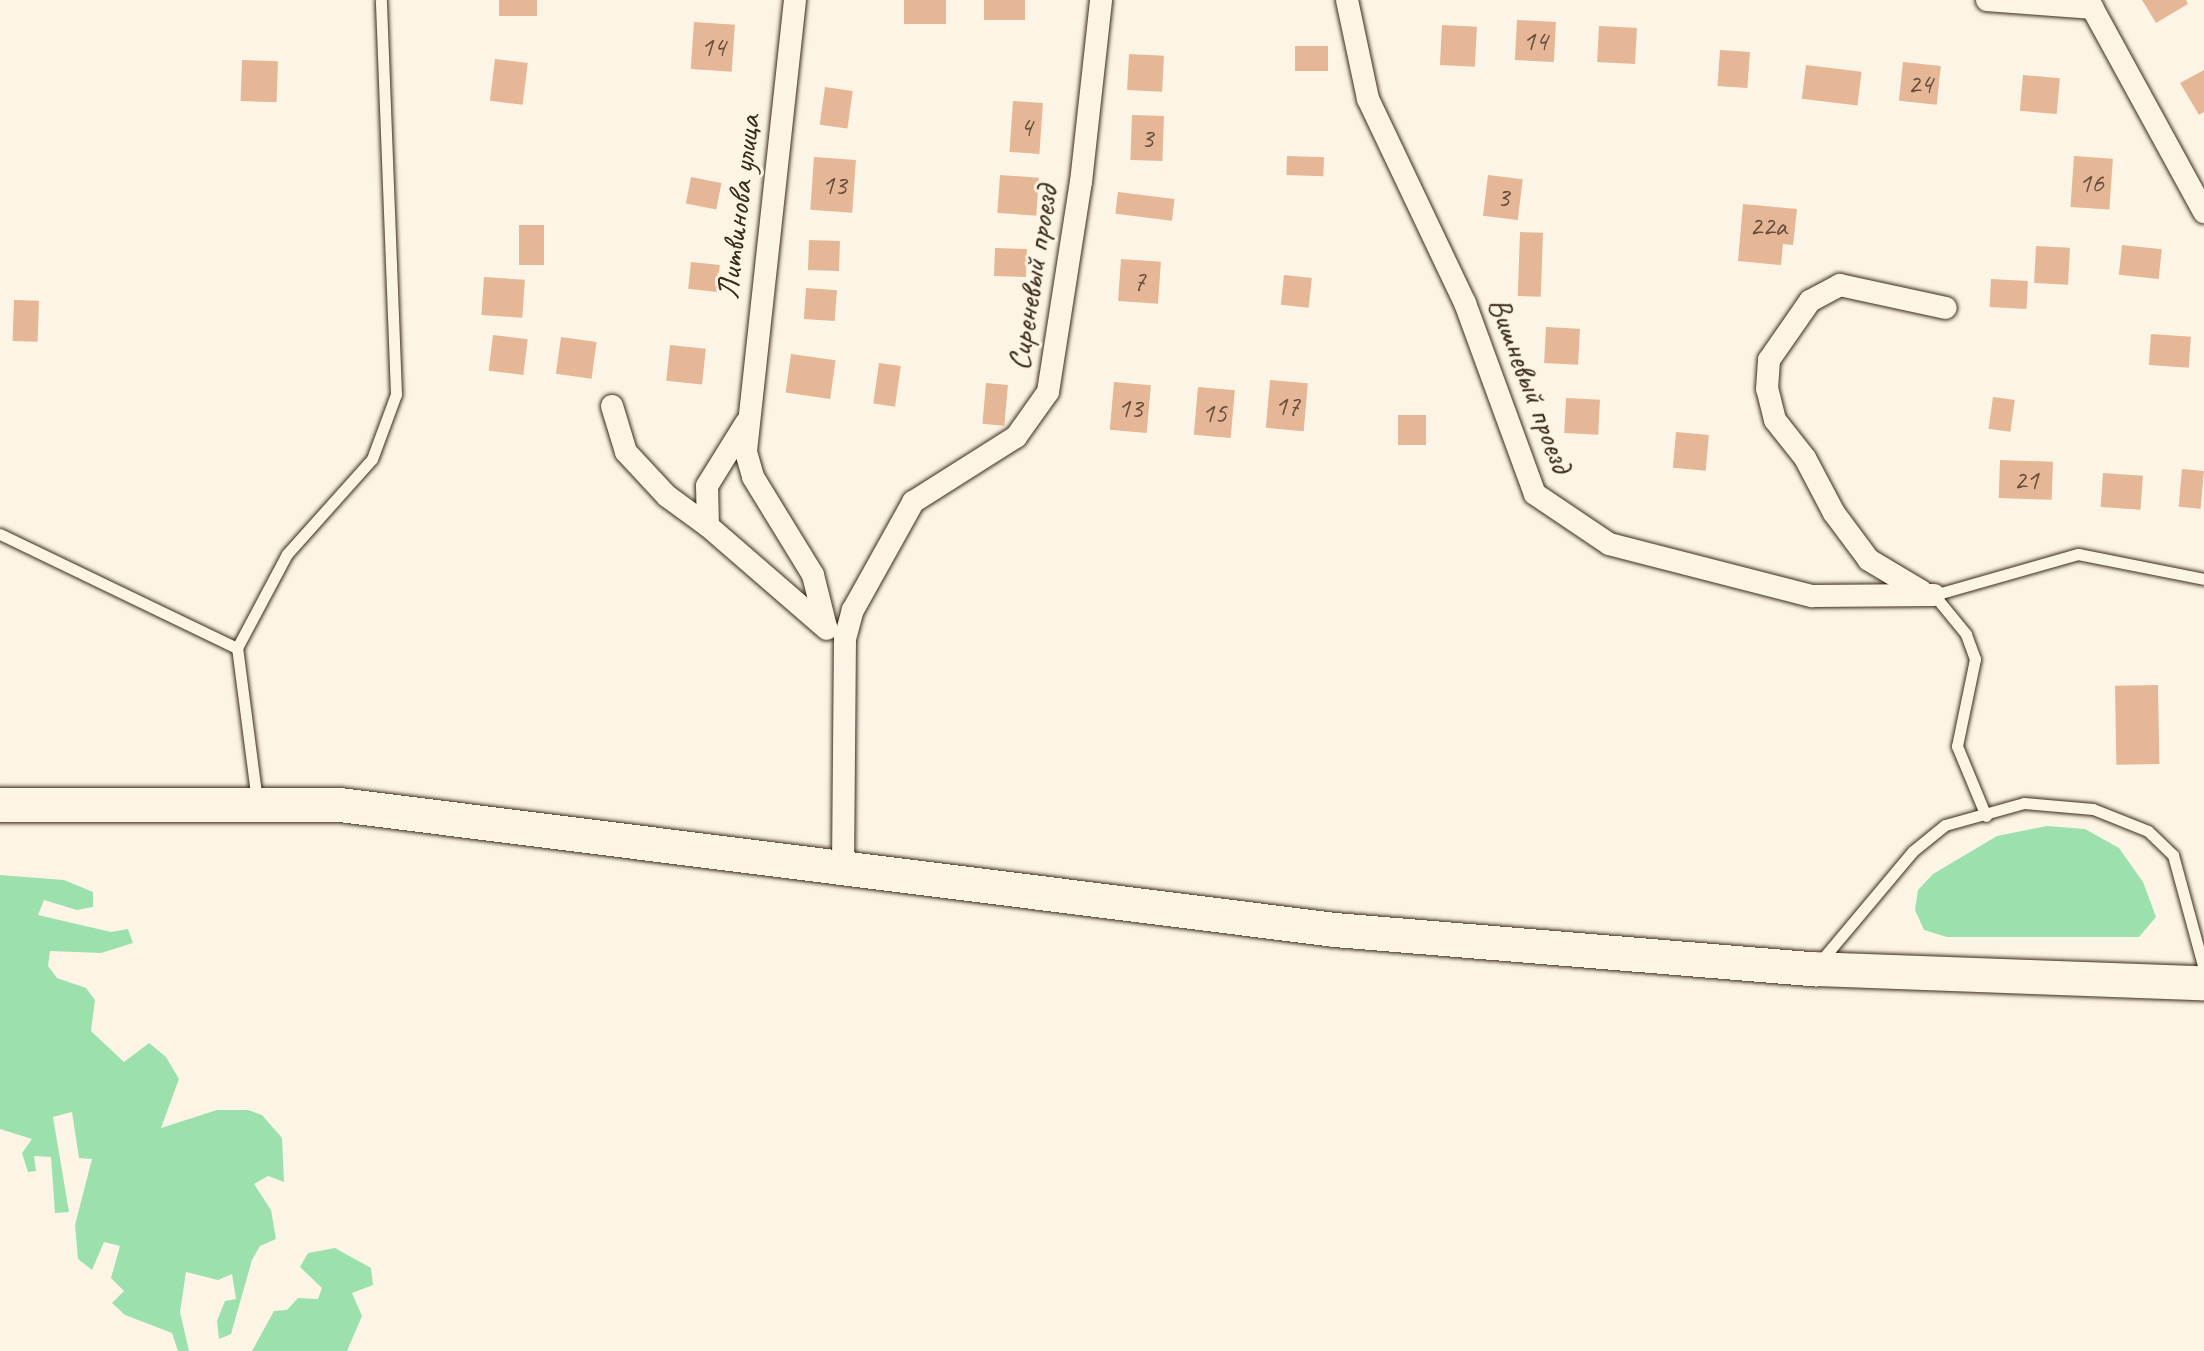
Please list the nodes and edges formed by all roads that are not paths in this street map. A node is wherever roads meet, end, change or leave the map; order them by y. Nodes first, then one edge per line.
1 (381, 0) edge
2 (795, 0) edge
3 (1101, 0) edge
4 (1347, 0) edge
5 (1987, 0) edge
6 (2091, 4) edge
7 (2204, 212) edge
8 (1946, 308) dead end
9 (612, 406) dead end
10 (747, 421) junction
11 (708, 526) junction
12 (0, 534) edge
13 (2204, 579) edge
14 (1934, 595) junction
15 (826, 627) junction
16 (237, 648) junction
17 (846, 675) junction
18 (257, 803) junction
19 (0, 805) edge
20 (1986, 816) junction
21 (843, 867) junction
22 (1814, 969) junction
23 (2204, 969) edge
24 (2204, 983) edge

1 - 16 lane
2 - 10 street, Литвинова улица
3 - 17 street, Сиреневый проезд
4 - 14 street, Вишневый проезд
5 - 6 street
6 - 7 street
8 - 14 street
9 - 11 street
10 - 11 street
10 - 15 street
11 - 15 street
12 - 16 lane
13 - 14 lane
14 - 20 lane
15 - 17 street
16 - 18 lane
17 - 21 street, Сиреневый проезд
18 - 19 main road
18 - 21 main road
20 - 22 lane
20 - 23 lane
21 - 22 main road
22 - 24 main road

